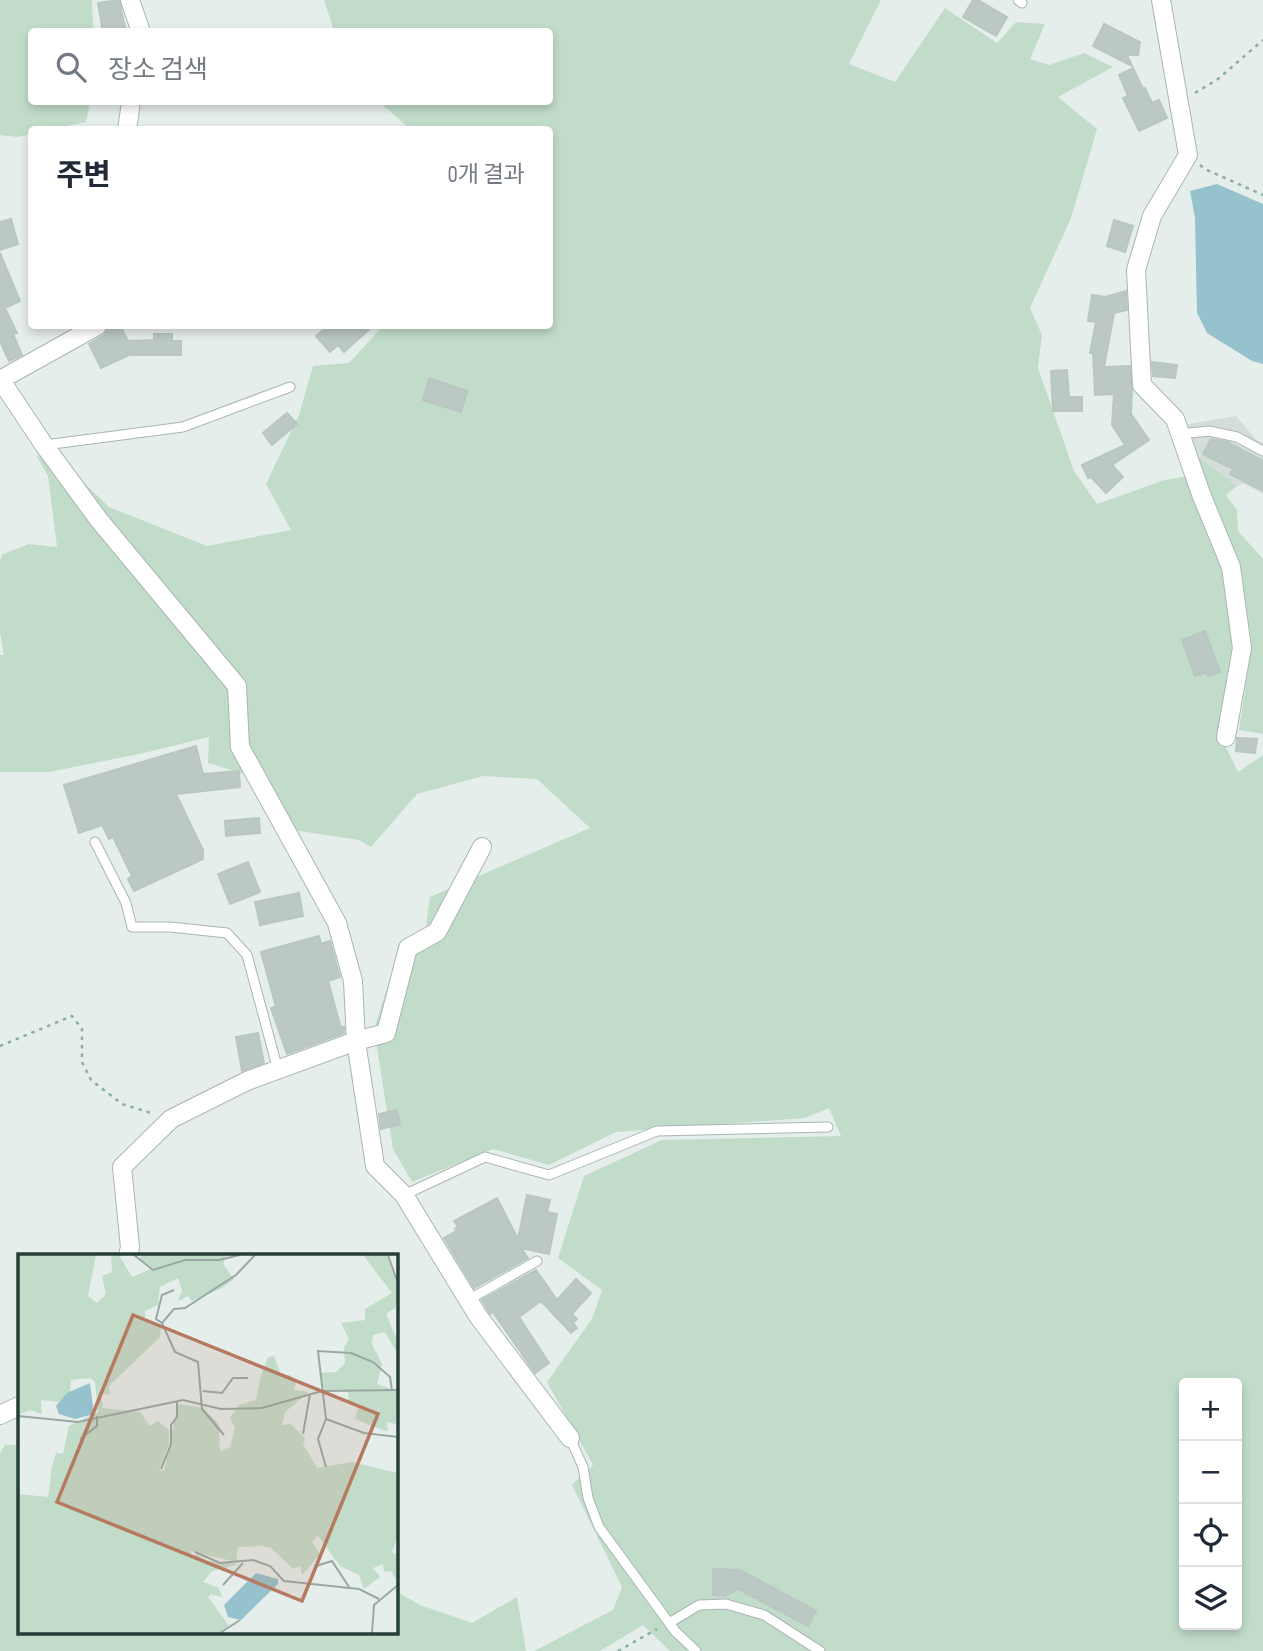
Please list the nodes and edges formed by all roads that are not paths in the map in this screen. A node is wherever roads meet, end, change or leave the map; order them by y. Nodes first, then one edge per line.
1 (130, 0) edge
2 (1161, 0) edge
3 (140, 28) edge
4 (131, 105) edge
5 (128, 126) edge
6 (92, 329) edge
7 (0, 379) edge
8 (290, 387) dead end
9 (1180, 435) junction
10 (44, 445) junction
11 (1263, 451) edge
12 (1226, 737) dead end
13 (95, 842) dead end
14 (482, 847) dead end
15 (356, 1041) junction
16 (278, 1070) junction
17 (828, 1127) dead end
18 (404, 1195) junction
19 (128, 1254) edge
20 (537, 1261) dead end
21 (468, 1300) junction
22 (18, 1406) edge
23 (0, 1415) edge
24 (570, 1438) joint
25 (669, 1623) junction
26 (696, 1651) edge
27 (820, 1651) edge

1 - 3 street
2 - 9 street
4 - 5 street
6 - 7 street
7 - 10 street
8 - 10 lane
9 - 11 lane
9 - 12 street
10 - 15 street
13 - 16 lane
14 - 15 street
15 - 16 street
15 - 18 street
16 - 19 street
17 - 18 lane
18 - 21 street
20 - 21 lane
21 - 24 street
22 - 23 street
24 - 25 lane
25 - 26 lane
25 - 27 lane

